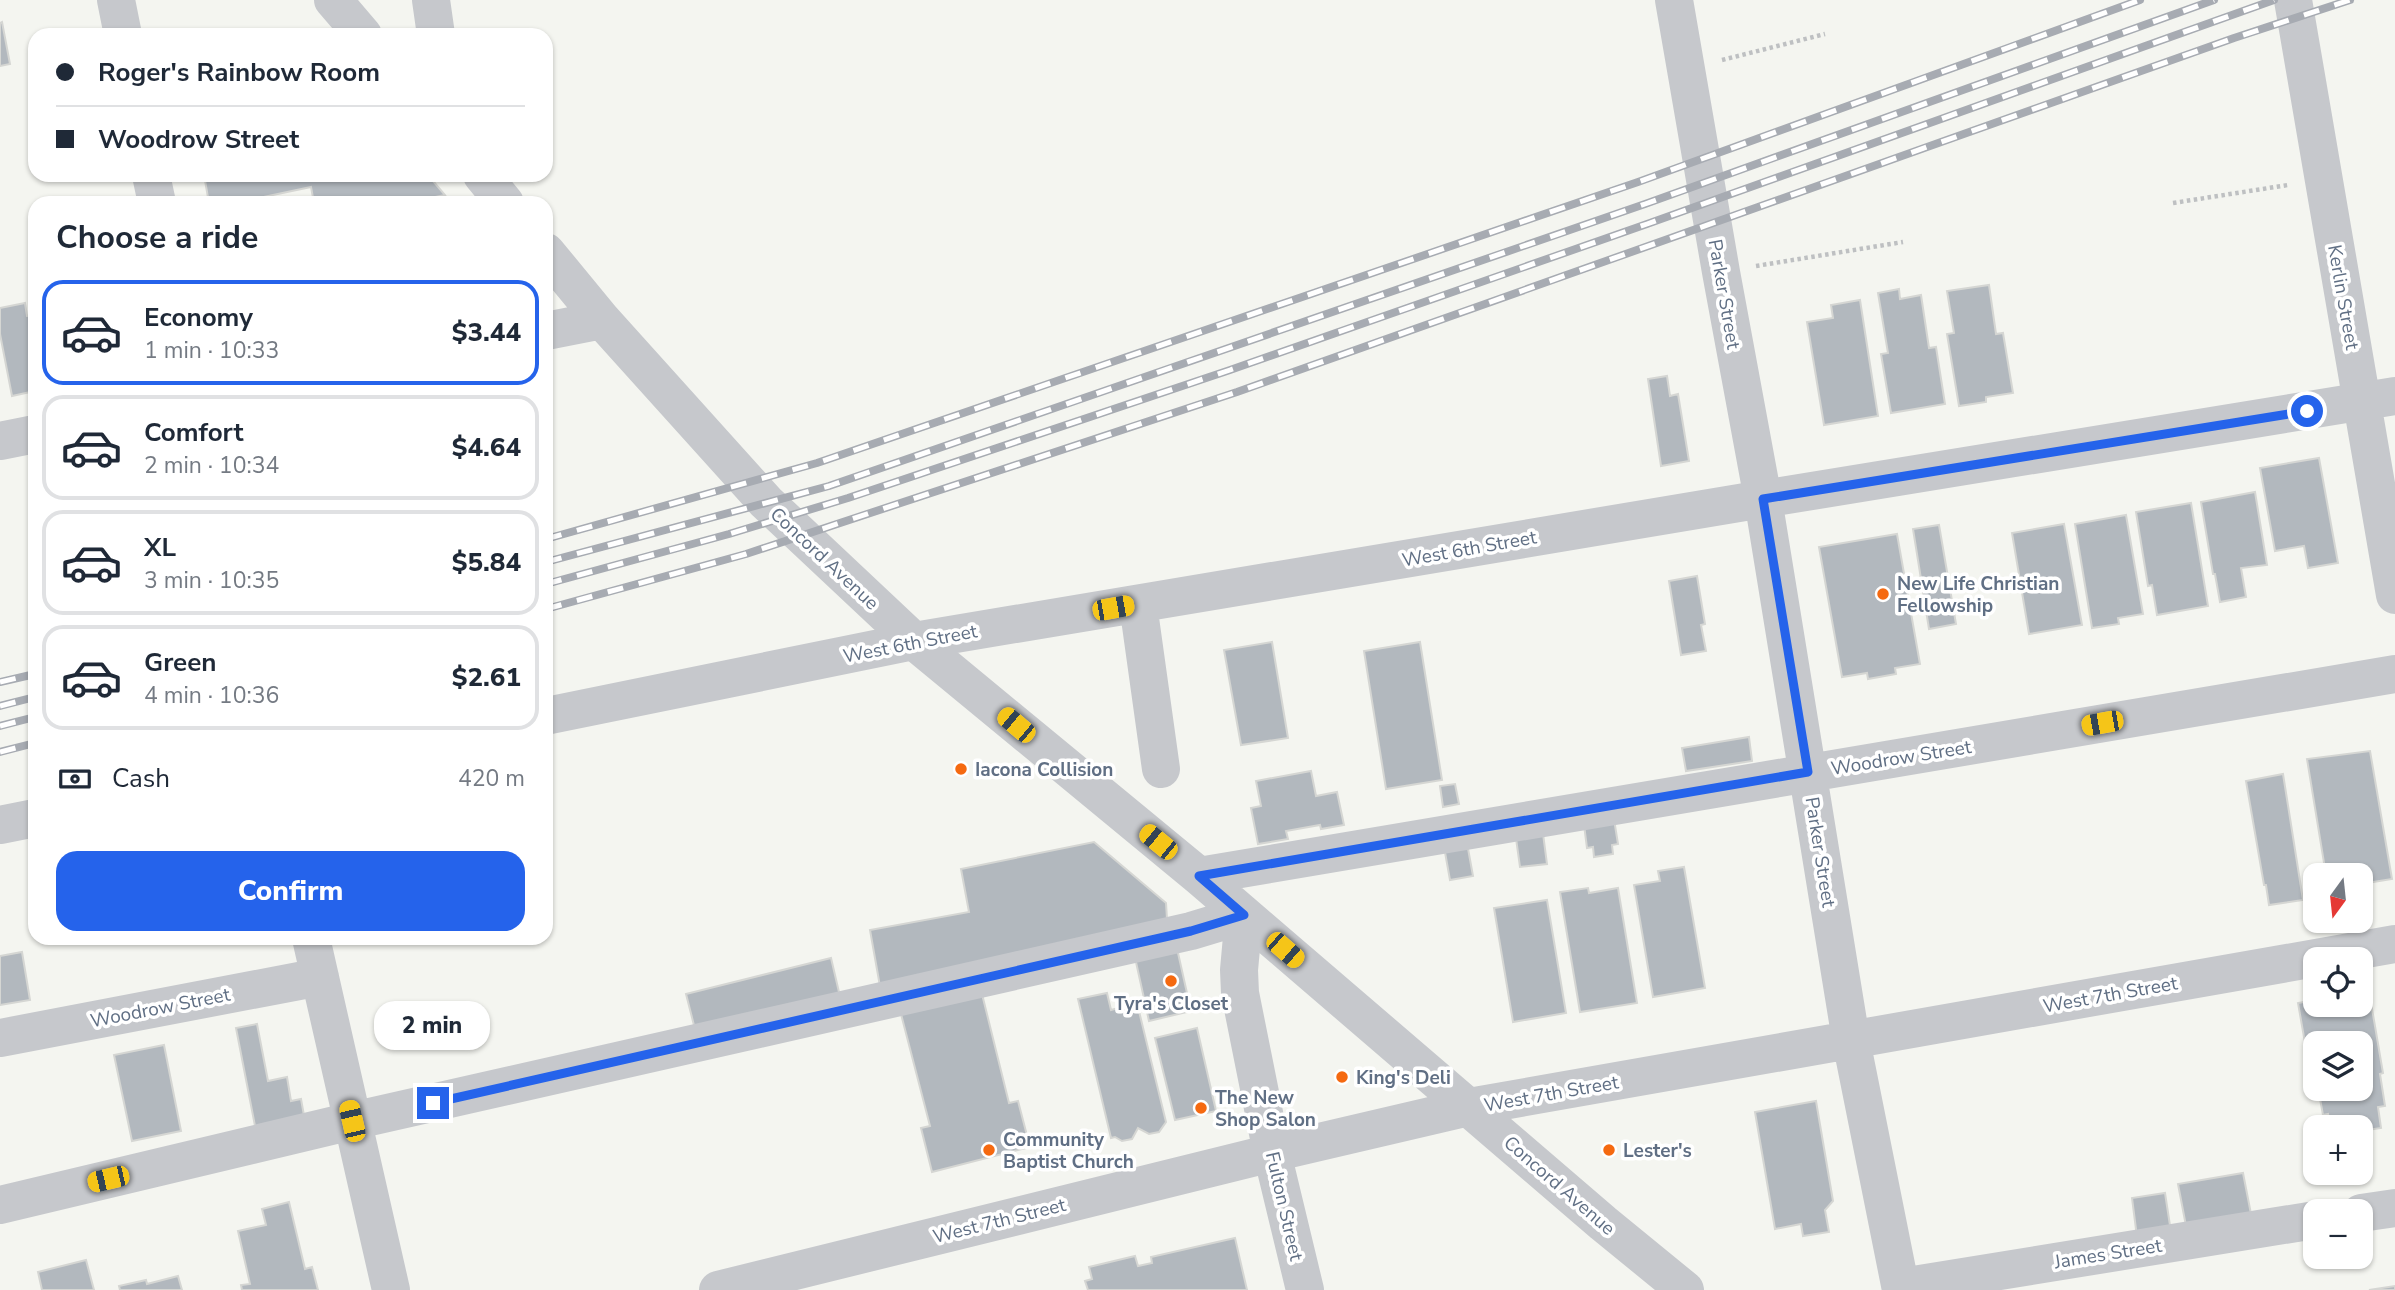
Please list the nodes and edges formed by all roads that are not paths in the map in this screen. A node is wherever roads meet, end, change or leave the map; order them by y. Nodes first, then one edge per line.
1 (116, 0) edge
2 (333, 0) edge
3 (431, 0) edge
4 (1674, 0) edge
5 (2293, 0) edge
6 (122, 28) edge
7 (357, 28) edge
8 (435, 28) edge
9 (488, 182) edge
10 (499, 196) edge
11 (553, 260) edge
12 (602, 320) junction
13 (553, 330) edge
14 (2378, 399) edge
15 (28, 435) edge
16 (0, 441) edge
17 (1763, 499) junction
18 (2395, 595) edge
19 (1138, 604) junction
20 (914, 641) junction
21 (2395, 674) edge
22 (553, 715) edge
23 (1161, 769) dead end
24 (1808, 772) junction
25 (28, 819) edge
26 (0, 825) edge
27 (1199, 876) junction
28 (1244, 915) junction
29 (2395, 944) edge
30 (313, 945) edge
31 (320, 976) junction
32 (0, 1038) edge
33 (1851, 1040) junction
34 (1469, 1107) junction
35 (352, 1121) junction
36 (1272, 1153) junction
37 (0, 1205) edge
38 (2395, 1208) edge
39 (2373, 1211) edge
40 (2303, 1222) edge
41 (1901, 1288) edge
42 (391, 1290) edge
43 (718, 1290) edge
44 (1305, 1290) edge
45 (1685, 1290) edge

1 - 6 street
2 - 7 street
3 - 8 street
4 - 17 street, Parker Street
5 - 14 street, Kerlin Street
9 - 10 street
11 - 12 street, Concord Avenue
12 - 13 street
12 - 20 street, Concord Avenue
14 - 17 street, West 6th Street
14 - 18 street, Kerlin Street
15 - 16 street
17 - 19 street, West 6th Street
17 - 24 street, Parker Street
19 - 20 street, West 6th Street
19 - 23 street
20 - 22 street, West 6th Street
20 - 27 street, Concord Avenue
21 - 24 street, Woodrow Street
24 - 27 street, Woodrow Street
24 - 33 street, Parker Street
25 - 26 street
27 - 28 street, Concord Avenue
28 - 34 street, Concord Avenue
28 - 35 street
28 - 36 street, Fulton Street
29 - 33 street, West 7th Street
30 - 31 street
31 - 32 street, Woodrow Street
31 - 35 street
33 - 34 street, West 7th Street
33 - 41 street, Parker Street
34 - 36 street, West 7th Street
34 - 45 street, Concord Avenue
35 - 37 street
35 - 42 street
36 - 43 street, West 7th Street
36 - 44 street, Fulton Street
38 - 39 street
40 - 41 street, James Street

